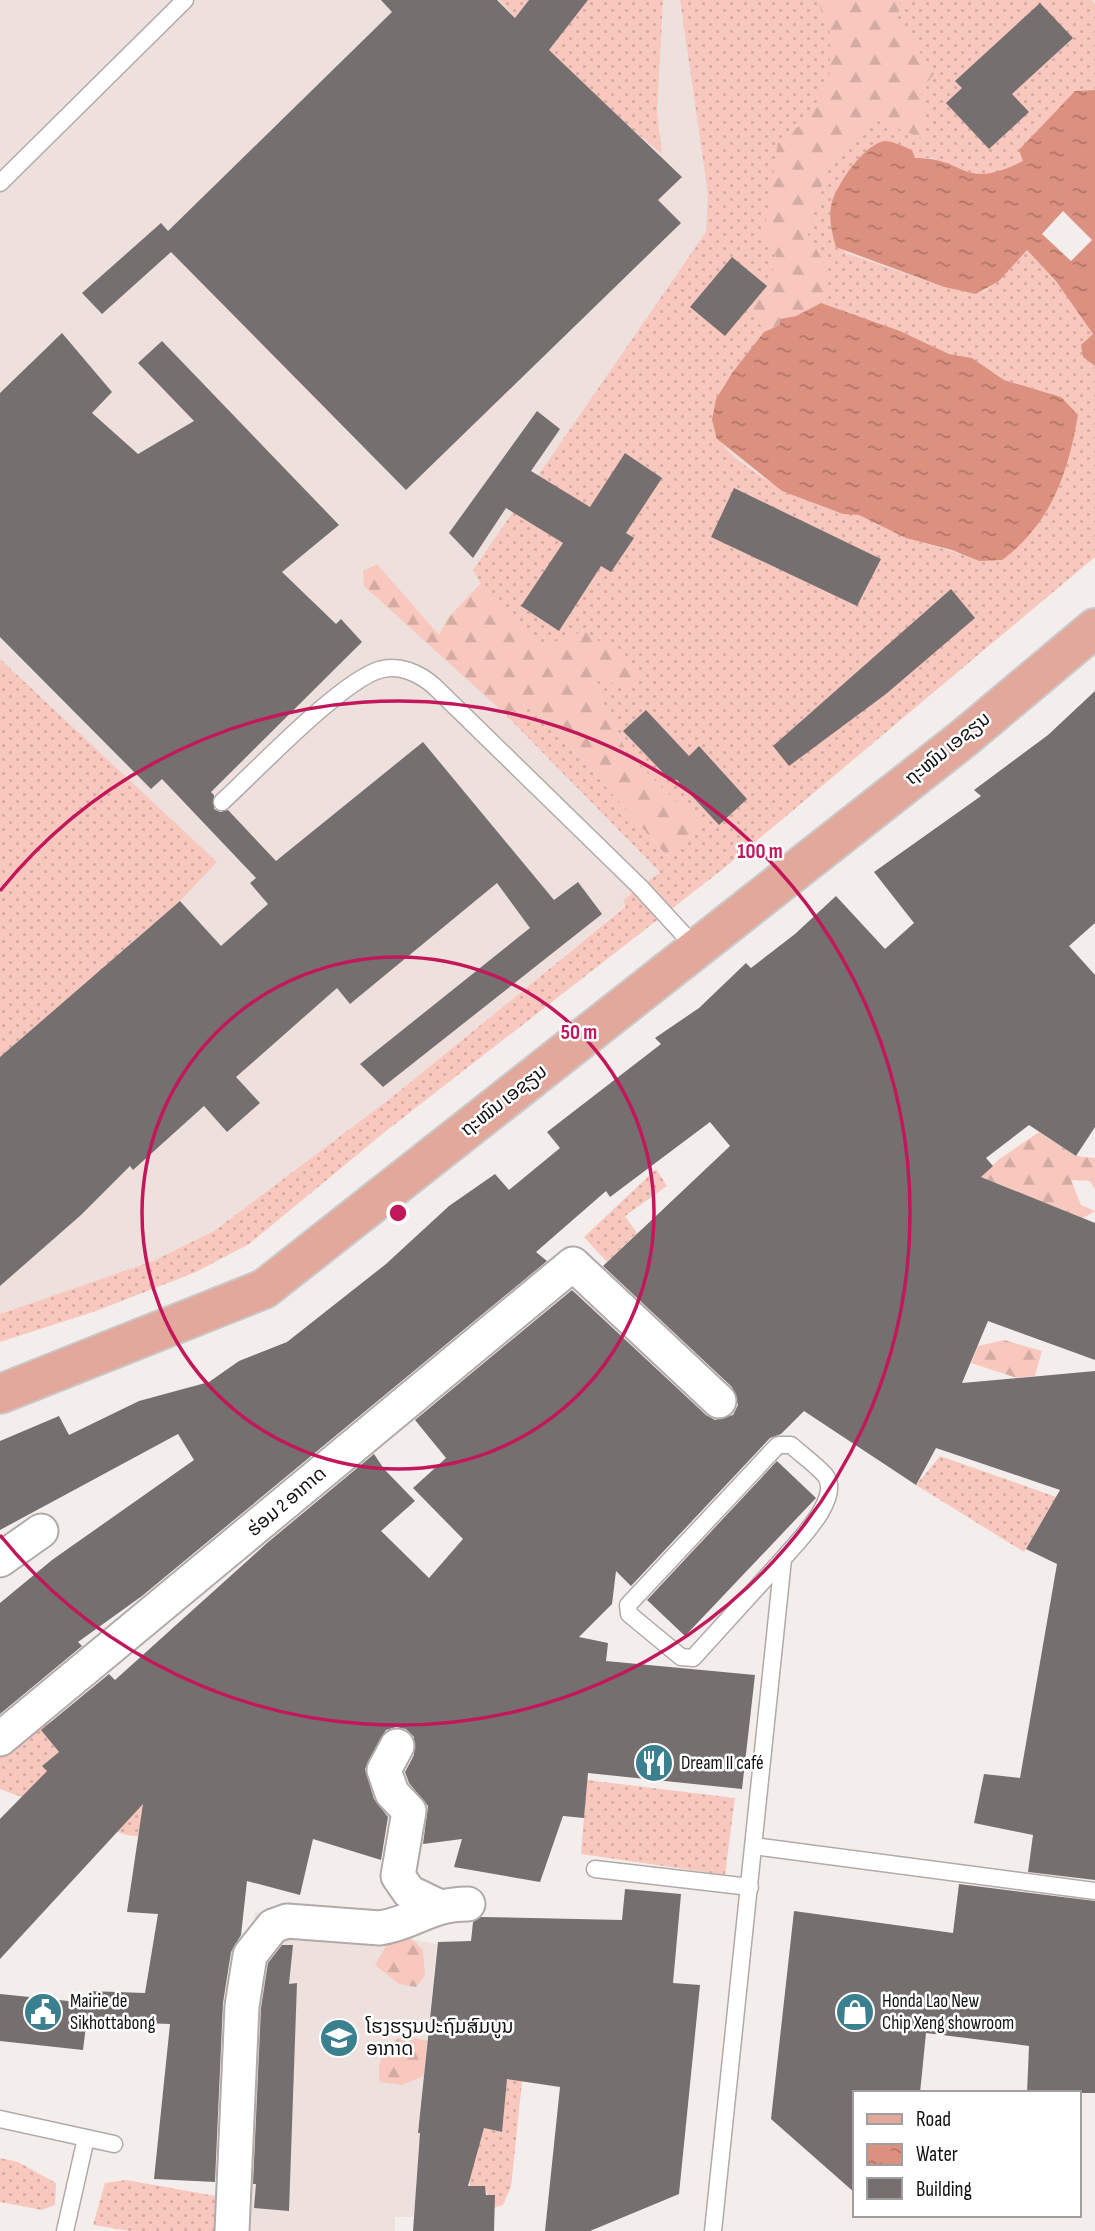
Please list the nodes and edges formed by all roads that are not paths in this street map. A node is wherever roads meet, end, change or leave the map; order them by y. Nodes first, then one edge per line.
1 (185, 0) edge
2 (0, 183) edge
3 (1095, 628) edge
4 (222, 802) dead end
5 (696, 948) junction
6 (0, 1394) edge
7 (719, 1401) dead end
8 (41, 1531) dead end
9 (783, 1559) junction
10 (0, 1560) edge
11 (0, 1739) edge
12 (397, 1746) dead end
13 (754, 1846) junction
14 (594, 1869) dead end
15 (750, 1887) junction
16 (1095, 1891) edge
17 (0, 2119) edge
18 (86, 2138) junction
19 (114, 2144) dead end
20 (65, 2231) edge
21 (232, 2231) edge
22 (713, 2231) edge

1 - 2 lane
3 - 5 main road, ຖະໜົນ ເອຊຽນ
4 - 5 lane
5 - 6 main road, ຖະໜົນ ເອຊຽນ
7 - 11 street, ຮ່ອມ 2 ອາກາດ
8 - 10 street
9 - 9 lane
9 - 13 lane
12 - 21 street
13 - 15 lane
13 - 16 lane
14 - 15 lane
15 - 22 lane
17 - 18 lane
18 - 19 lane
18 - 20 lane

